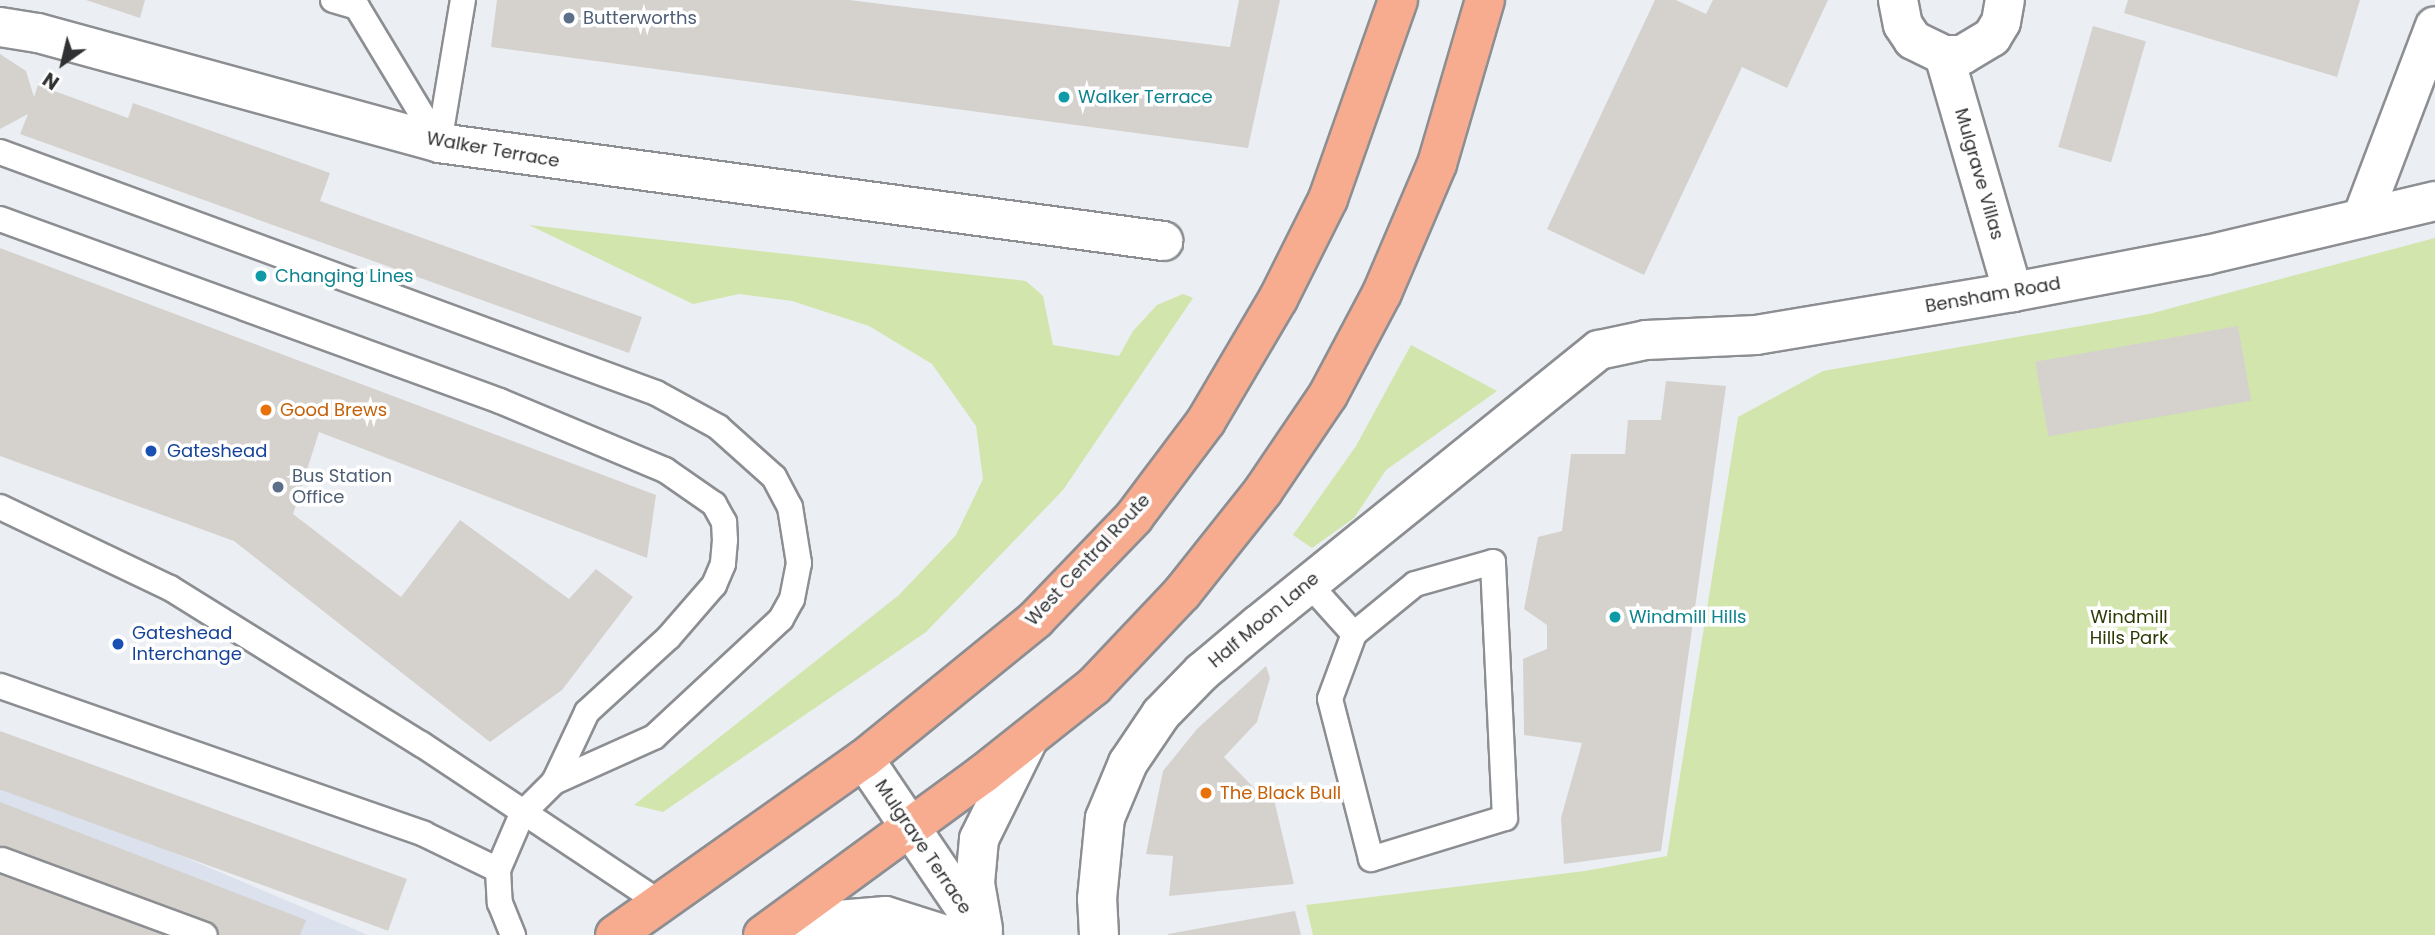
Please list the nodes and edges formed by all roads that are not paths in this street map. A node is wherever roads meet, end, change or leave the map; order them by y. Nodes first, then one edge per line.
1 (333, 0) edge
2 (463, 0) edge
3 (1398, 0) edge
4 (1485, 0) edge
5 (1898, 0) edge
6 (2005, 0) edge
7 (2435, 26) edge
8 (0, 27) edge
9 (1944, 55) junction
10 (439, 143) junction
11 (0, 152) edge
12 (2435, 201) edge
13 (2362, 218) junction
14 (0, 219) edge
15 (1163, 241) dead end
16 (2013, 292) junction
17 (1556, 382) joint
18 (0, 507) edge
19 (1308, 583) junction
20 (1354, 634) junction
21 (0, 686) edge
22 (1028, 740) junction
23 (864, 759) junction
24 (554, 782) junction
25 (522, 814) junction
26 (909, 828) junction
27 (2, 860) edge
28 (498, 870) junction
29 (660, 903) junction
30 (763, 932) edge
31 (191, 933) edge
32 (513, 935) edge
33 (615, 935) edge
34 (946, 935) edge
35 (984, 935) edge
36 (1099, 935) edge

1 - 10 lane
2 - 10 lane
3 - 23 highway, West Central Route
4 - 22 highway
5 - 9 street
6 - 9 street
7 - 13 street
8 - 10 street, Walker Terrace
9 - 16 street, Mulgrave Villas
10 - 15 street, Walker Terrace
11 - 24 lane
12 - 13 street, Bensham Road
13 - 16 street, Bensham Road
14 - 24 lane
16 - 17 street, Bensham Road
17 - 19 street, Half Moon Lane
18 - 25 lane
19 - 20 lane
19 - 36 street, Half Moon Lane
20 - 20 lane
21 - 28 lane
22 - 26 highway
22 - 35 street, Mulgrave Terrace
23 - 26 street, Mulgrave Terrace
23 - 29 highway, West Central Route
24 - 25 lane
25 - 28 lane
25 - 29 lane
26 - 30 highway
26 - 35 street, Mulgrave Terrace
27 - 31 lane
28 - 32 lane
29 - 33 highway, West Central Route
30 - 34 street, Mulgrave Terrace

